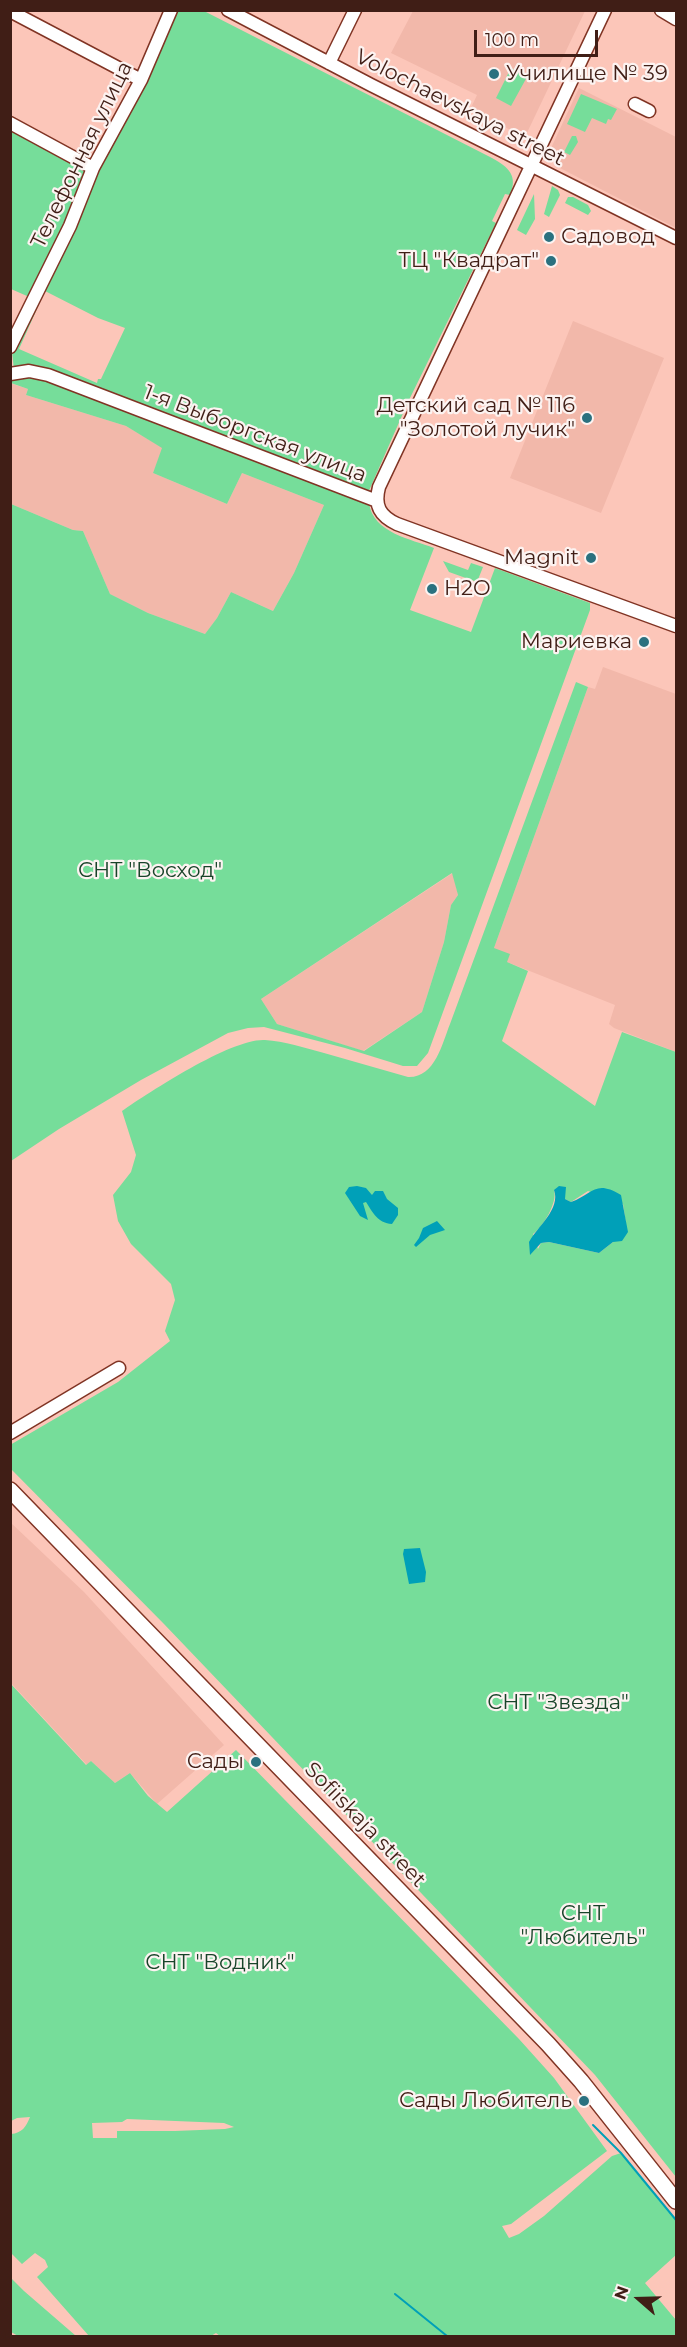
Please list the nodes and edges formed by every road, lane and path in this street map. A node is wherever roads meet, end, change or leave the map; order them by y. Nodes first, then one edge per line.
1 (171, 10) edge
2 (228, 10) edge
3 (355, 10) edge
4 (605, 10) edge
5 (661, 10) edge
6 (10, 11) edge
7 (676, 19) edge
8 (329, 63) junction
9 (141, 80) junction
10 (635, 104) dead end
11 (649, 111) dead end
12 (10, 123) edge
13 (532, 166) junction
14 (93, 168) junction
15 (676, 238) edge
16 (10, 348) edge
17 (11, 373) edge
18 (377, 501) junction
19 (676, 626) edge
20 (119, 1368) dead end
21 (10, 1433) edge
22 (10, 1490) edge
23 (676, 2201) edge

1 - 9 street, Телефонная улица
2 - 8 street, Volochaevskaya street
3 - 8 street
4 - 13 street
5 - 7 street
6 - 9 street
8 - 13 street, Volochaevskaya street
9 - 14 street, Телефонная улица
10 - 11 street
12 - 14 street
13 - 15 street, Volochaevskaya street
13 - 18 street
14 - 16 street, Телефонная улица
17 - 18 street, 1-я Выборгская улица
18 - 19 street, 1-я Выборгская улица
20 - 21 street
22 - 23 main road, Sofiiskaja street

